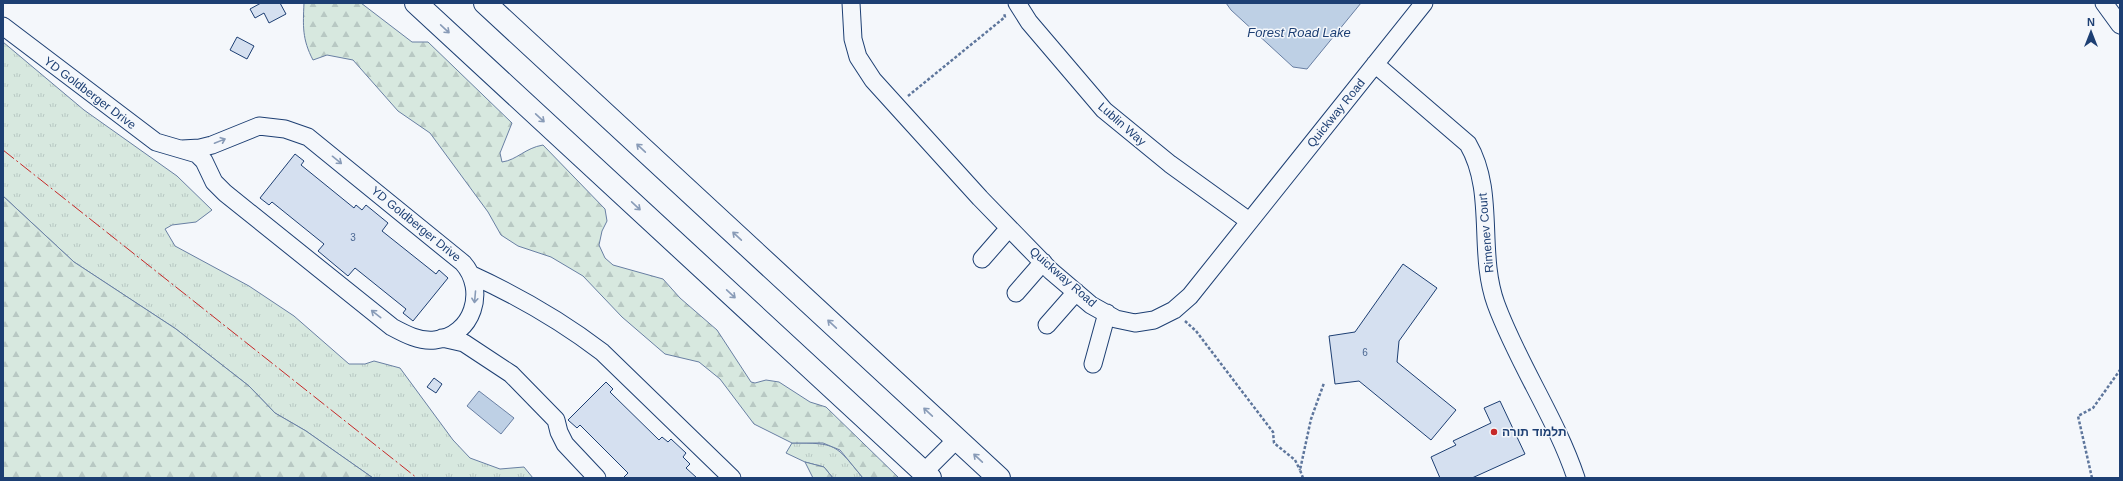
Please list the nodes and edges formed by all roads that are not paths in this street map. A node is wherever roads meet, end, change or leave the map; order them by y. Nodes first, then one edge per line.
1 (416, 3) edge
2 (484, 3) edge
3 (850, 3) edge
4 (1424, 3) edge
5 (2104, 3) edge
6 (1010, 6) edge
7 (2120, 25) edge
8 (3, 26) edge
9 (1375, 64) junction
10 (182, 149) junction
11 (1249, 221) junction
12 (1009, 228) junction
13 (982, 259) dead end
14 (1043, 262) junction
15 (472, 276) junction
16 (1076, 292) junction
17 (1016, 293) dead end
18 (1106, 314) junction
19 (1047, 325) dead end
20 (442, 338) junction
21 (1093, 364) dead end
22 (957, 438) junction
23 (927, 475) edge
24 (597, 478) edge
25 (732, 478) edge
26 (1000, 478) edge
27 (1576, 478) edge

1 -> 23 highway
22 -> 2 highway
3 - 12 street, Quickway Road
4 - 9 street, Quickway Road
5 - 7 street
6 - 11 street, Lublin Way
8 - 10 street, YD Goldberger Drive
9 - 11 street, Quickway Road
9 - 27 street, Rimenev Court
10 -> 15 street, YD Goldberger Drive
20 -> 10 street, YD Goldberger Drive
11 - 18 street, Quickway Road
12 - 13 street
12 - 14 street, Quickway Road
14 - 16 street, Quickway Road
14 - 17 street
15 -> 20 street, YD Goldberger Drive
15 - 25 street
16 - 18 street, Quickway Road
16 - 19 street
18 - 21 street
20 - 24 street
22 - 23 street
26 -> 22 highway

